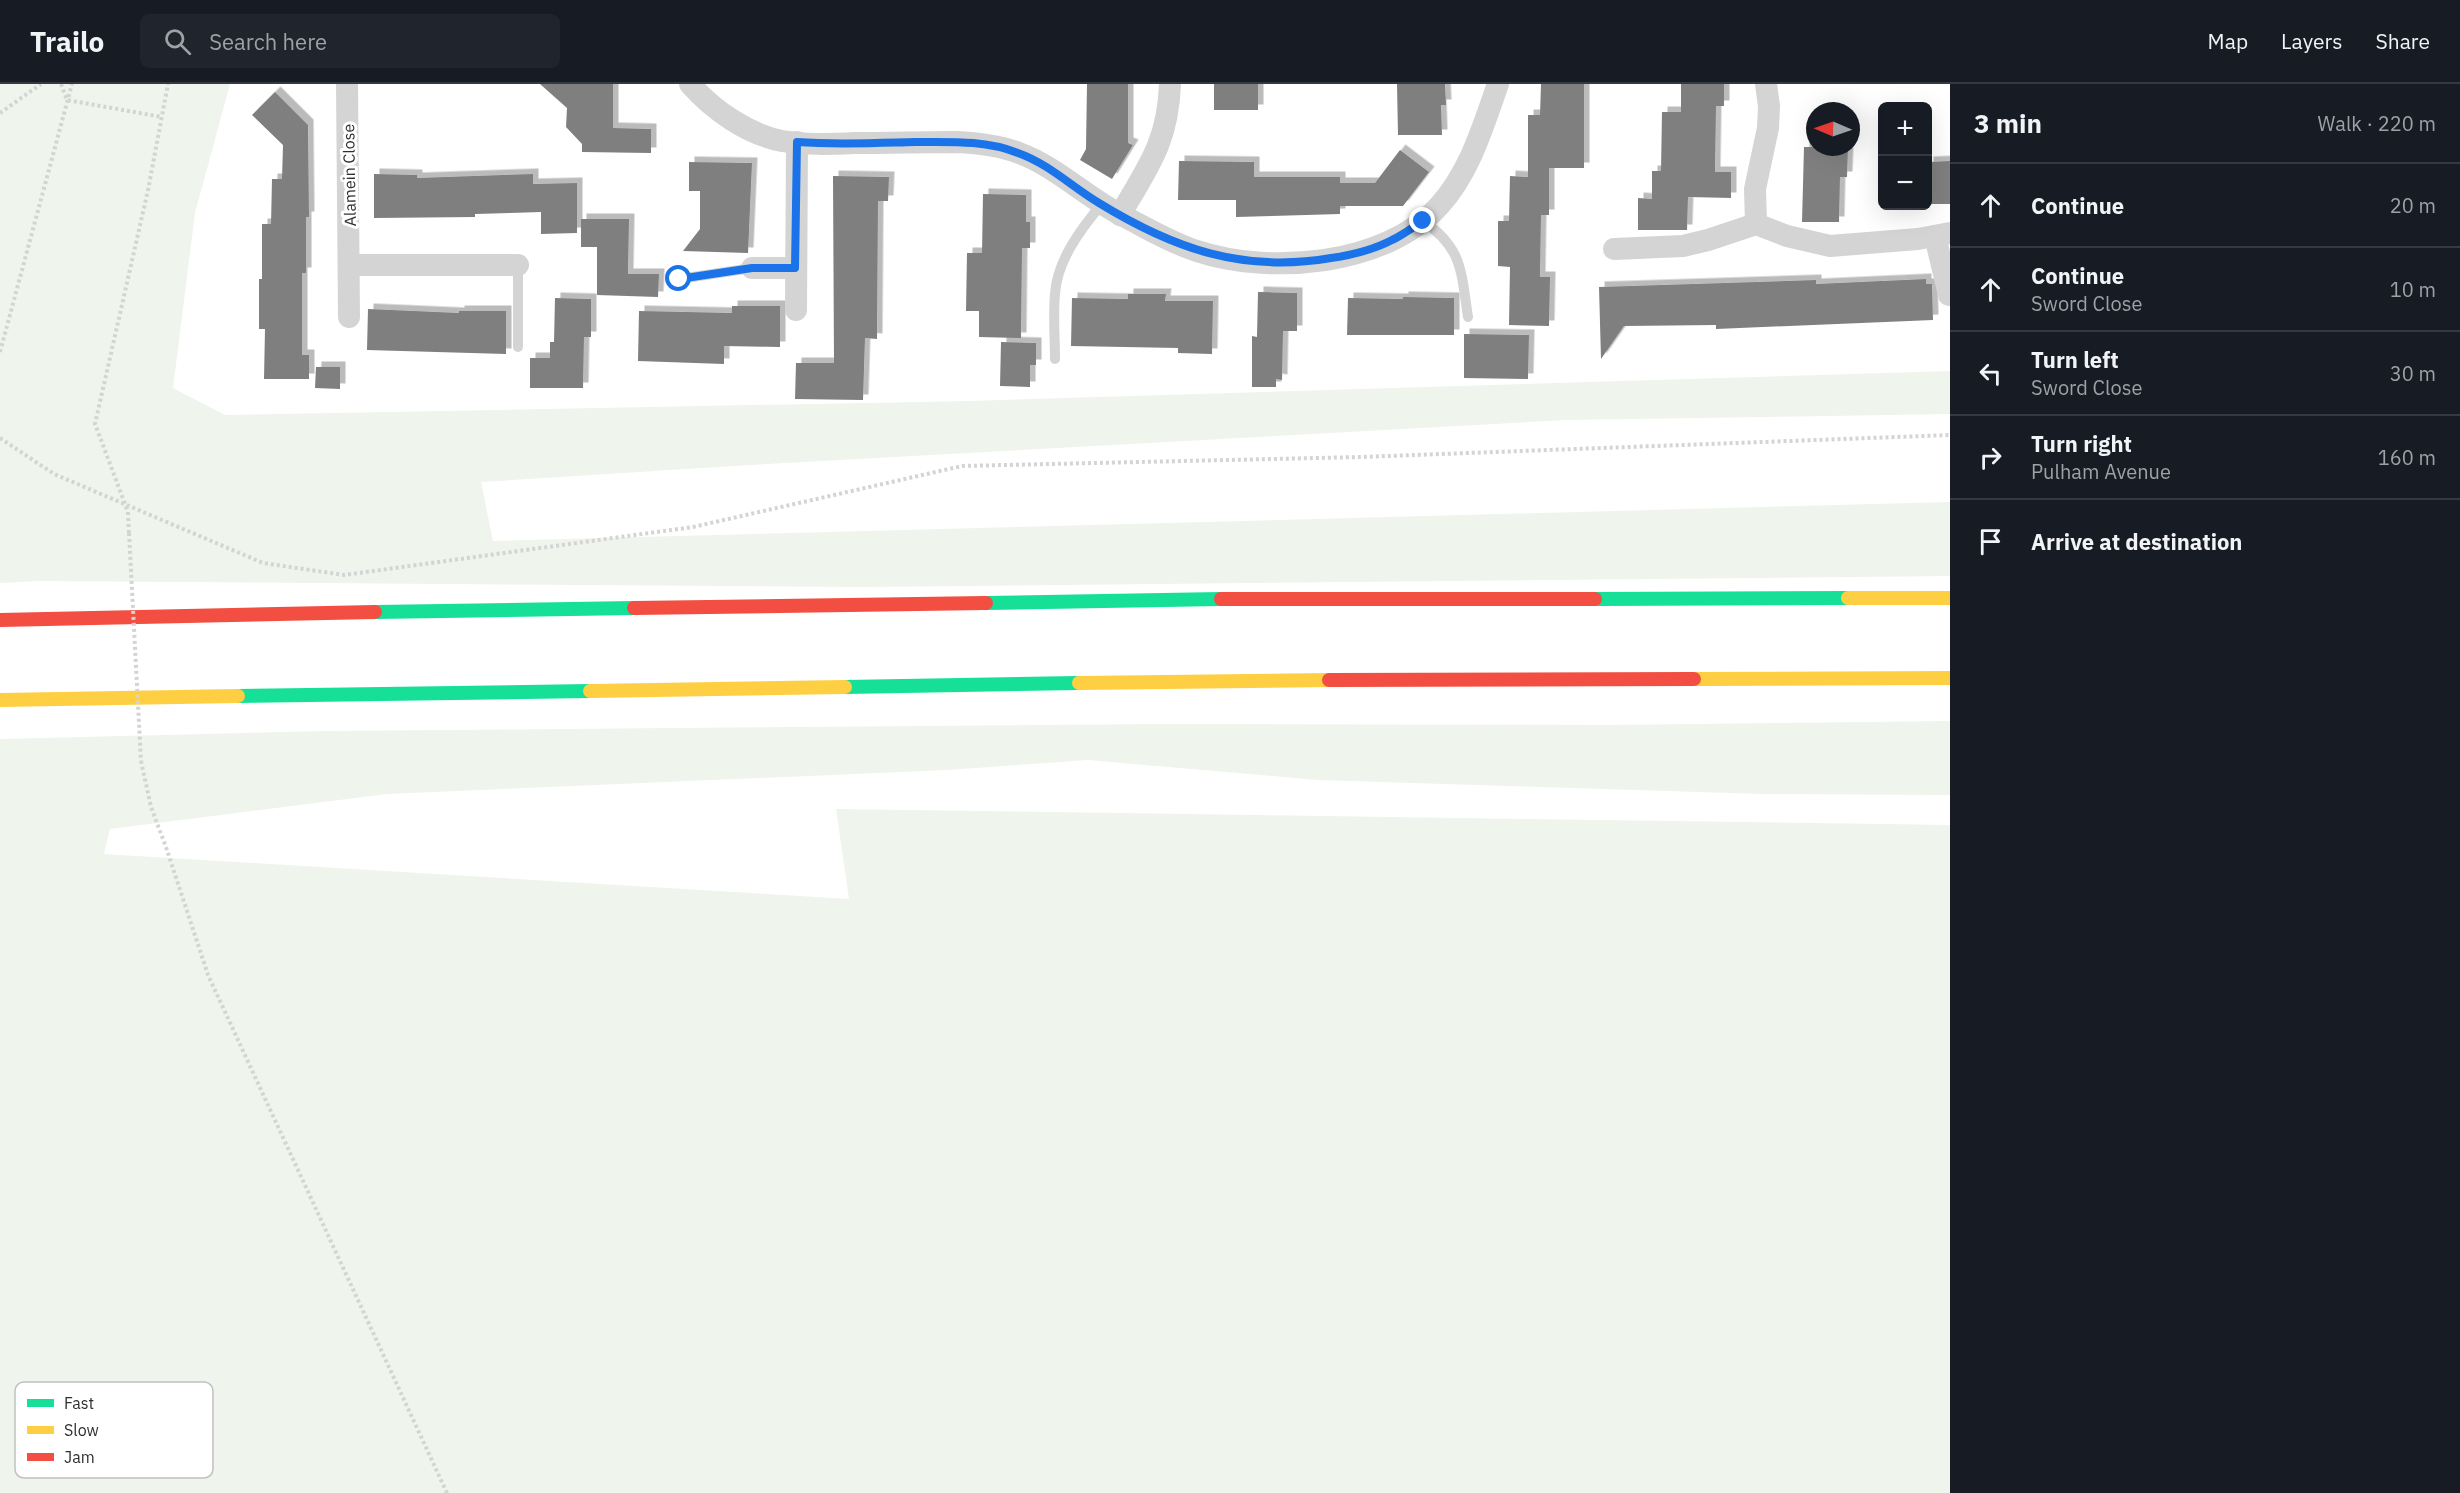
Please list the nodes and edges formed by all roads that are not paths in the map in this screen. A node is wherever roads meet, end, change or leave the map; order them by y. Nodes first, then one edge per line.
1 (347, 84) edge
2 (690, 84) edge
3 (1170, 84) edge
4 (1498, 84) edge
5 (1766, 84) edge
6 (797, 142) junction
7 (1111, 210) junction
8 (1423, 221) junction
9 (1756, 224) junction
10 (1942, 235) edge
11 (1614, 249) dead end
12 (350, 265) junction
13 (518, 265) joint
14 (752, 268) joint
15 (795, 268) junction
16 (679, 279) dead end
17 (1949, 295) edge
18 (796, 310) dead end
19 (349, 317) dead end
20 (1468, 317) dead end
21 (518, 347) dead end
22 (1055, 359) dead end
23 (1950, 598) edge
24 (0, 620) edge
25 (1950, 678) edge
26 (0, 700) edge

1 - 12 street, Alamein Close
2 - 6 street
3 - 7 street
4 - 8 street
5 - 9 street
6 - 7 street
6 - 15 street
7 - 8 street
7 - 22 lane
8 - 20 lane
9 - 10 street
9 - 11 street
10 - 17 street
12 - 13 street
12 - 19 street, Alamein Close
13 - 21 lane
14 - 15 street
14 - 16 lane
15 - 18 street
23 - 24 highway
25 - 26 highway

